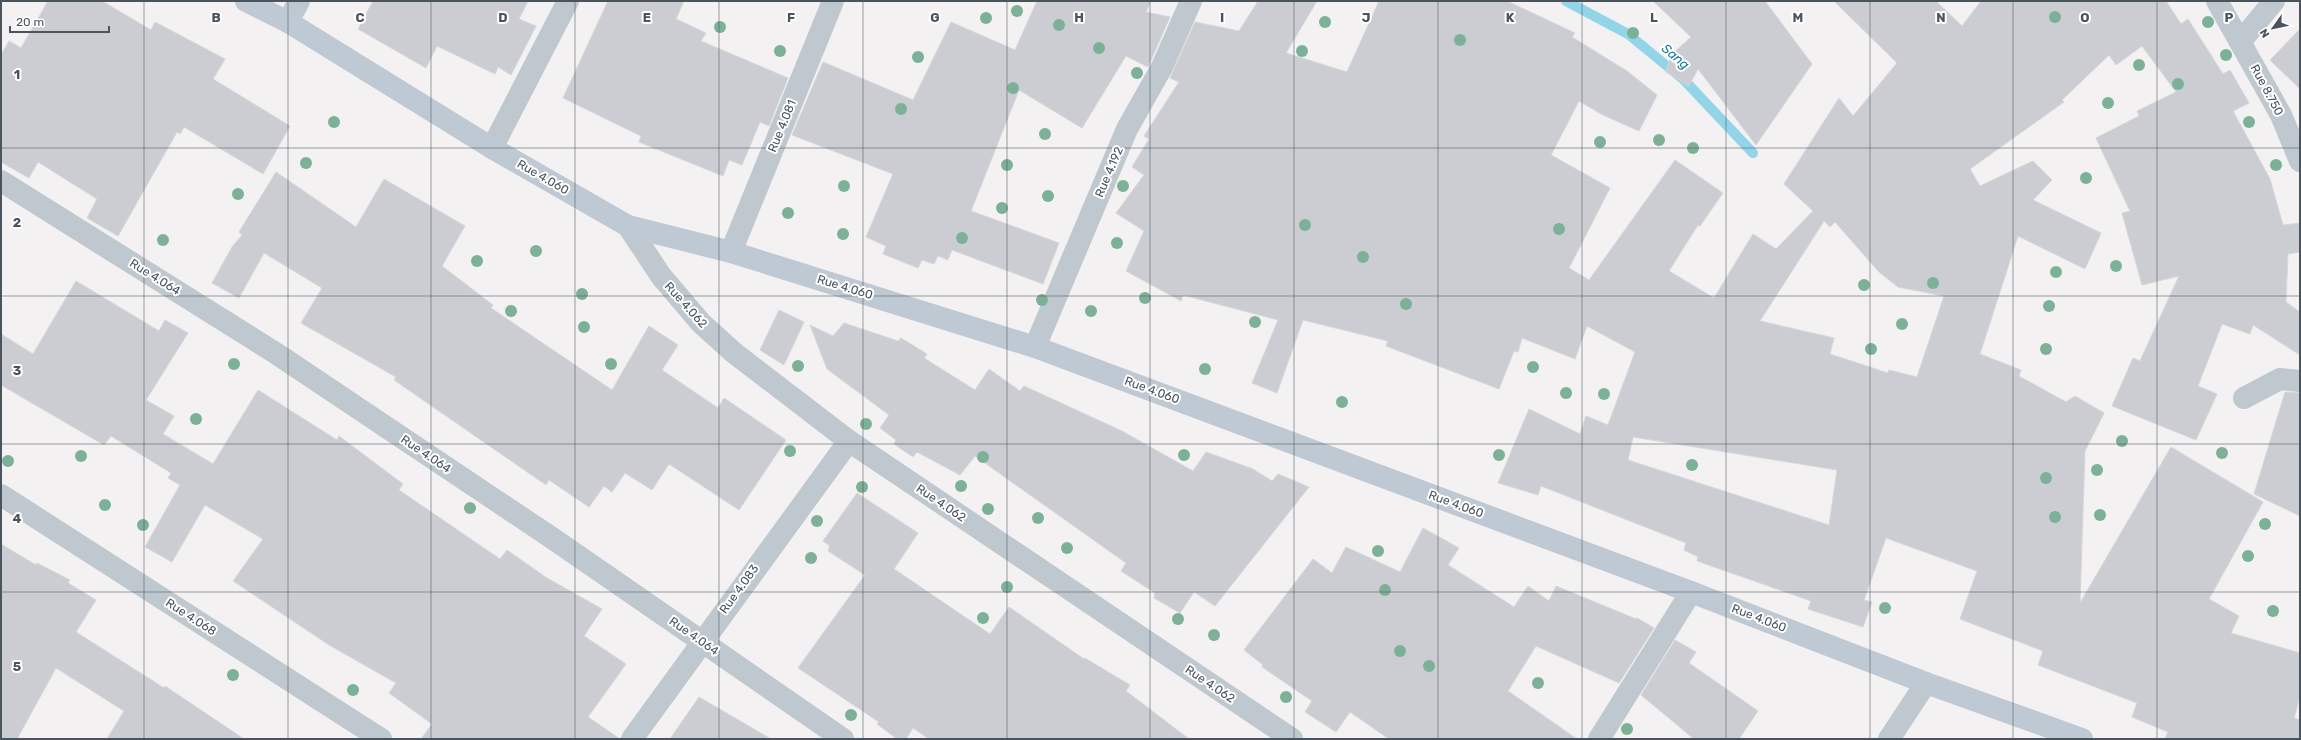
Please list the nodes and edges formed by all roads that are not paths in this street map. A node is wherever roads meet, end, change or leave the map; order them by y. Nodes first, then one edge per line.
1 (246, 1) edge
2 (299, 1) edge
3 (568, 1) edge
4 (833, 1) edge
5 (1190, 1) edge
6 (2217, 1) edge
7 (2274, 1) edge
8 (288, 22) junction
9 (2241, 41) junction
10 (492, 148) junction
11 (2300, 161) edge
12 (1, 181) edge
13 (628, 226) junction
14 (731, 252) junction
15 (1035, 347) junction
16 (2300, 381) edge
17 (2244, 398) dead end
18 (849, 441) junction
19 (1, 495) edge
20 (1691, 592) junction
21 (701, 641) junction
22 (1926, 683) junction
23 (382, 739) edge
24 (632, 739) edge
25 (844, 739) edge
26 (1292, 739) edge
27 (1600, 739) edge
28 (1889, 739) edge
29 (2082, 739) edge

1 - 8 street, Rue 4.060
2 - 8 street
3 - 10 street
4 - 14 street, Rue 4.081
5 - 15 street, Rue 4.192
6 - 9 street, Rue 8.750
7 - 9 street
8 - 10 street, Rue 4.060
9 - 11 street, Rue 8.750
10 - 13 street, Rue 4.060
12 - 21 street, Rue 4.064
13 - 14 street, Rue 4.060
13 - 18 street, Rue 4.062
14 - 15 street, Rue 4.060
15 - 20 street, Rue 4.060
16 - 17 street
18 - 21 street, Rue 4.083
18 - 26 street, Rue 4.062
19 - 23 street, Rue 4.068
20 - 22 street, Rue 4.060
20 - 27 street
21 - 24 street, Rue 4.083
21 - 25 street, Rue 4.064
22 - 28 street
22 - 29 street, Rue 4.060

